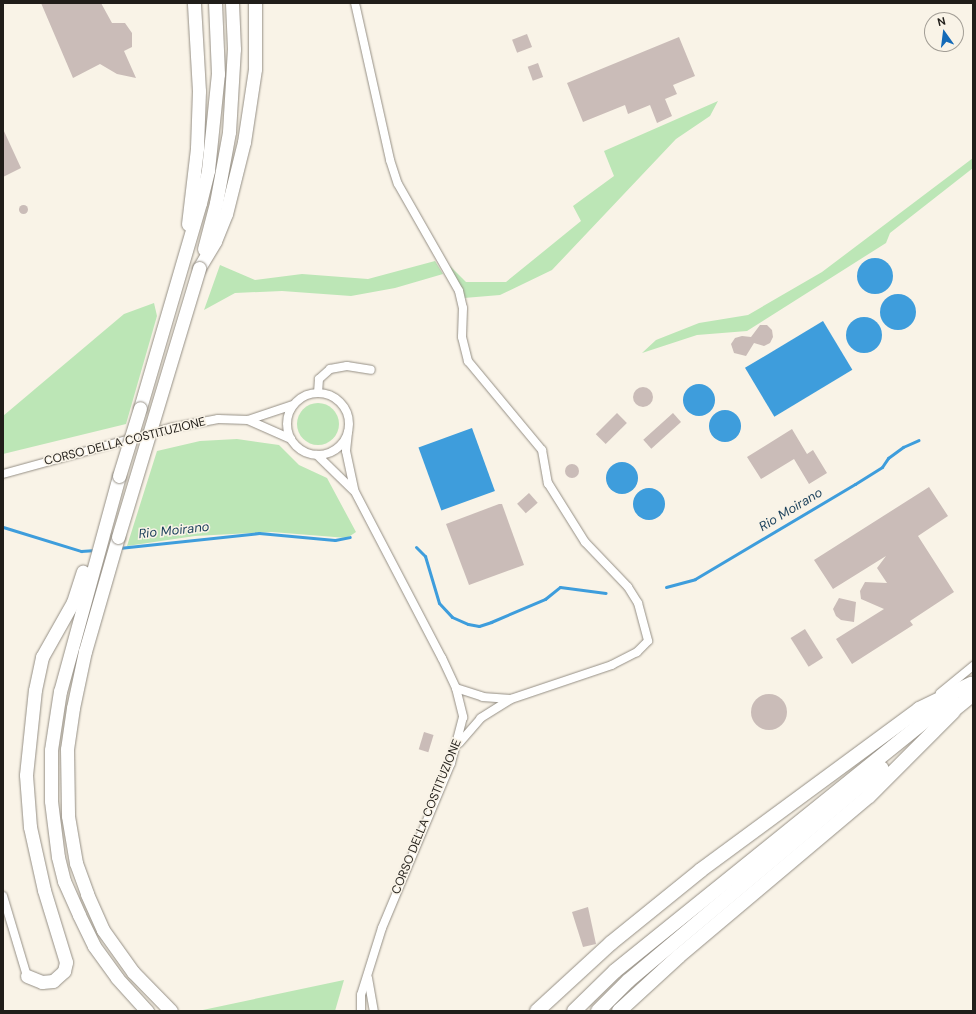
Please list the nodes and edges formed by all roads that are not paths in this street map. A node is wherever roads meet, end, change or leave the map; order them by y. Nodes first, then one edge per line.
1 (194, 3) edge
2 (215, 3) edge
3 (232, 3) edge
4 (255, 3) edge
5 (355, 3) edge
6 (186, 255) junction
7 (199, 268) junction
8 (371, 370) dead end
9 (318, 393) junction
10 (293, 405) junction
11 (248, 420) junction
12 (348, 432) junction
13 (291, 439) junction
14 (317, 455) junction
15 (3, 474) edge
16 (354, 490) junction
17 (96, 557) junction
18 (973, 666) edge
19 (456, 688) junction
20 (971, 690) edge
21 (511, 699) junction
22 (918, 709) junction
23 (459, 743) junction
24 (3, 896) edge
25 (367, 973) junction
26 (27, 976) joint
27 (147, 1011) edge
28 (170, 1011) edge
29 (362, 1011) edge
30 (374, 1011) edge
31 (537, 1011) edge
32 (574, 1011) edge
33 (598, 1011) edge
34 (619, 1011) edge

1 - 6 main road
2 - 6 main road
3 - 7 main road
4 - 7 main road
5 - 21 street
6 - 17 main road, bridge
7 - 28 main road, bridge
8 - 9 street
9 - 10 street
9 - 12 street
10 - 11 street
10 - 13 street
11 - 13 street
11 - 15 street, CORSO DELLA COSTITUZIONE
12 - 14 street
12 - 16 street
13 - 14 street
14 - 16 street
16 - 19 street, CORSO DELLA COSTITUZIONE
17 - 26 main road
17 - 27 main road
18 - 22 street
19 - 21 street
19 - 23 street, CORSO DELLA COSTITUZIONE
20 - 22 highway
20 - 32 highway
20 - 33 highway
20 - 34 highway
21 - 23 street
22 - 31 highway
23 - 25 street, CORSO DELLA COSTITUZIONE
24 - 26 street
25 - 29 street, CORSO DELLA COSTITUZIONE
25 - 30 street

